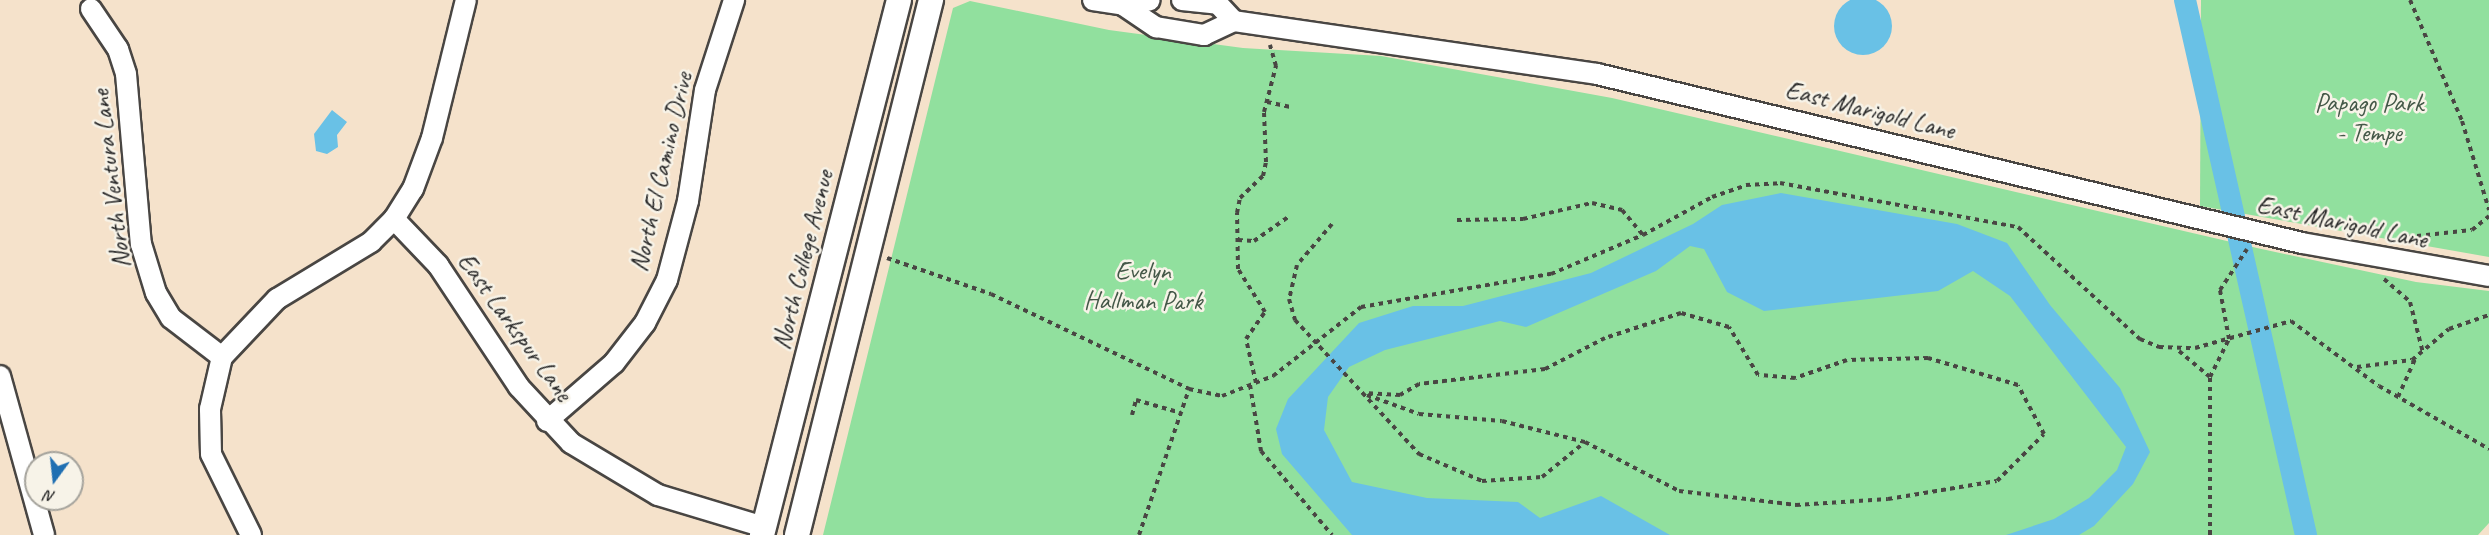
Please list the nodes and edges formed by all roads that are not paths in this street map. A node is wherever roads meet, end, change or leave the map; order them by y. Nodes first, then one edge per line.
1 (466, 0) edge
2 (734, 0) edge
3 (899, 0) edge
4 (931, 0) edge
5 (1093, 0) edge
6 (1150, 0) edge
7 (1182, 0) edge
8 (1123, 5) junction
9 (91, 9) dead end
10 (1234, 21) junction
11 (394, 219) junction
12 (2489, 276) edge
13 (222, 357) junction
14 (0, 376) edge
15 (5, 414) edge
16 (547, 421) junction
17 (763, 531) edge
18 (44, 535) edge
19 (251, 535) edge
20 (797, 535) edge

1 - 11 street
2 - 16 street, North El Camino Drive
3 - 17 street, North College Avenue
4 - 20 street
5 - 8 street, East Marigold Lane
6 - 8 street, East Marigold Lane
7 - 10 street
8 - 10 street, East Marigold Lane
9 - 13 street, North Ventura Lane
10 - 12 street, East Marigold Lane
11 - 13 street
11 - 16 street, East Larkspur Lane
13 - 19 street
14 - 15 street
15 - 18 street
16 - 17 street, East Larkspur Lane

